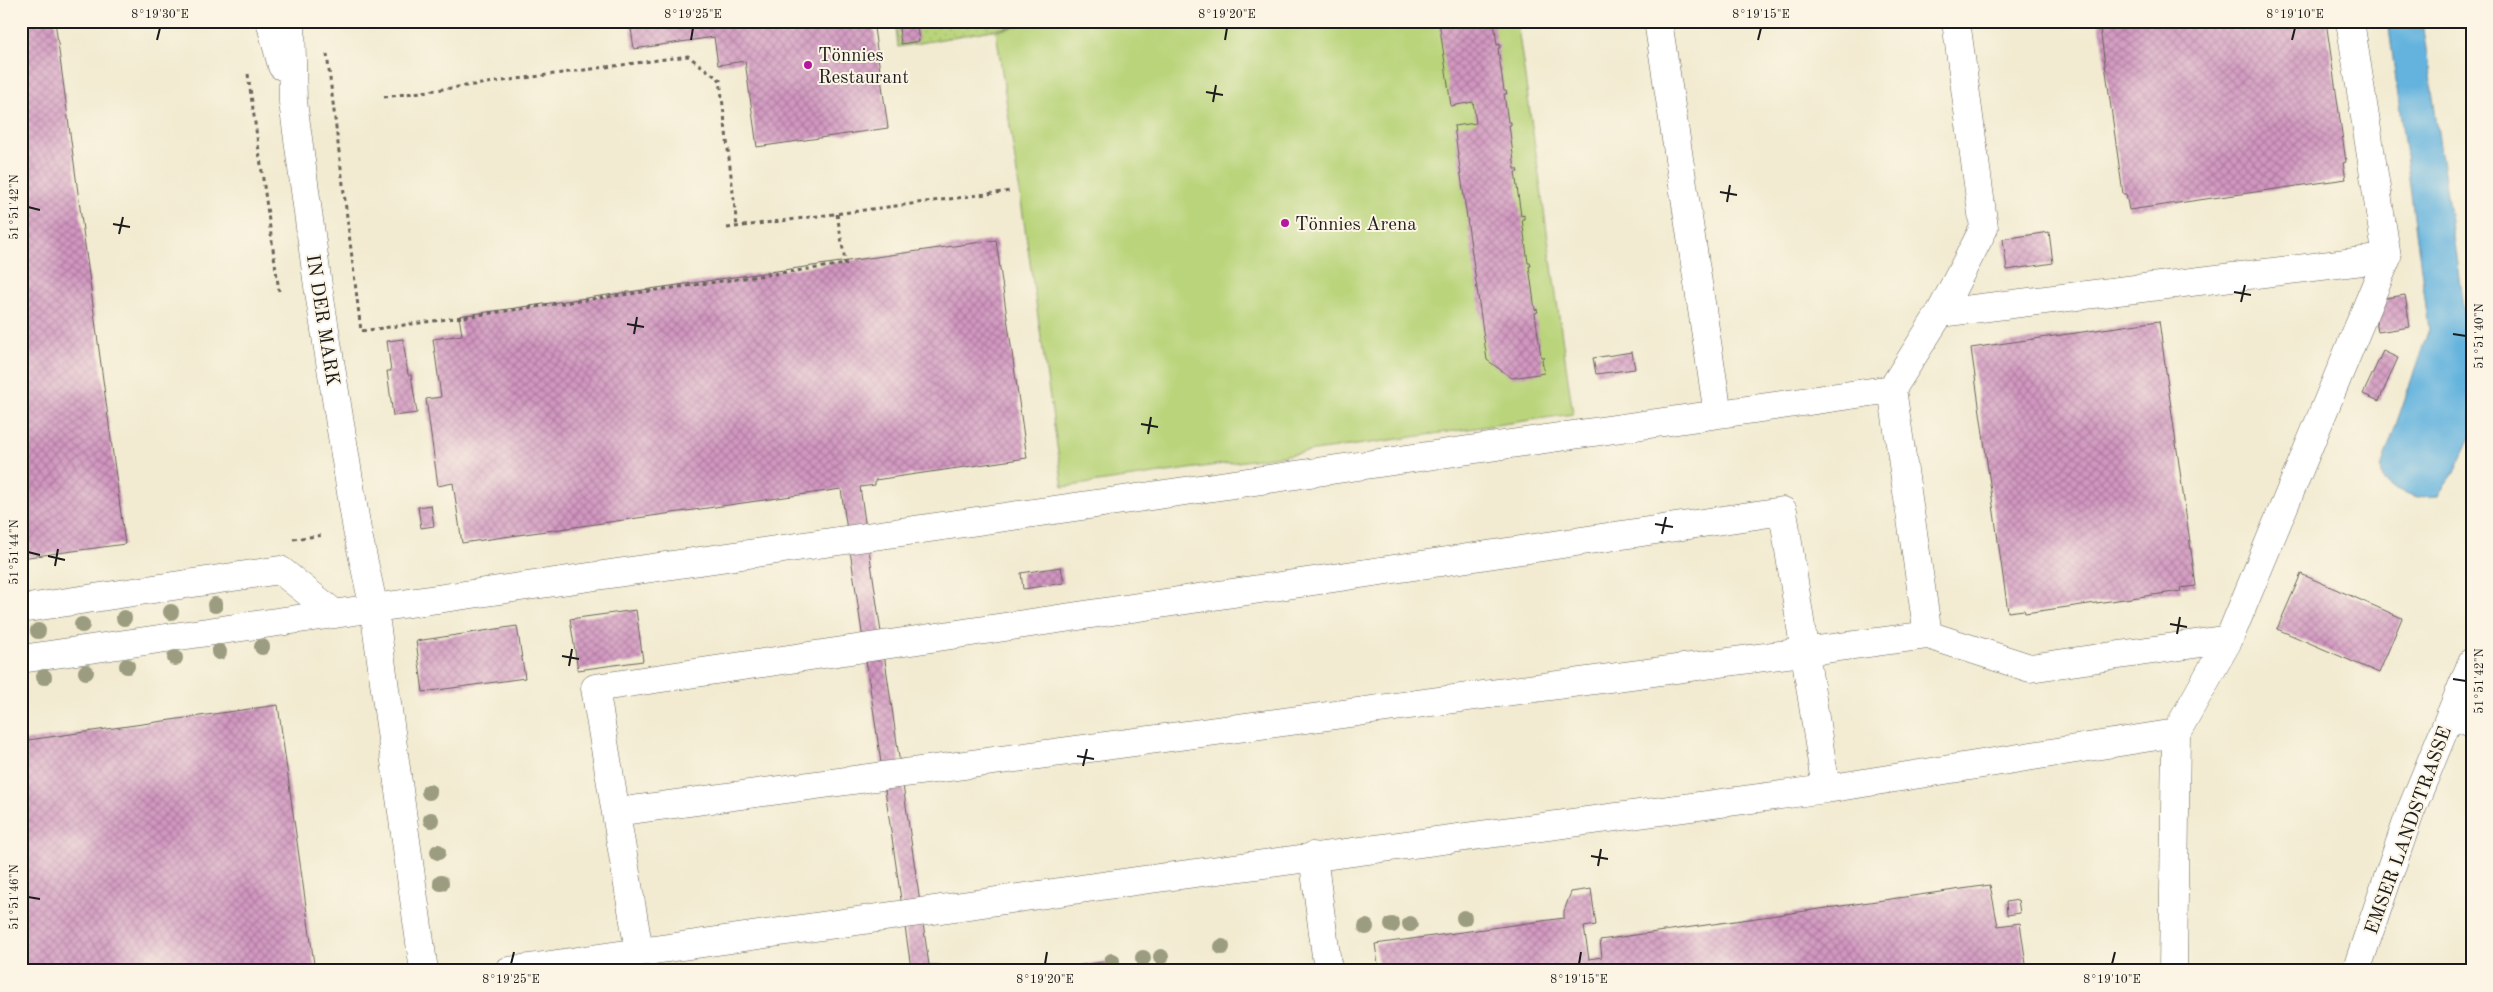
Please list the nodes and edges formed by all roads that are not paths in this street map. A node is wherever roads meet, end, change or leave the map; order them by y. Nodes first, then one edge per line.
1 (270, 21) edge
2 (291, 21) edge
3 (1658, 21) edge
4 (1956, 21) edge
5 (2350, 21) edge
6 (293, 102) junction
7 (2387, 258) junction
8 (1940, 312) junction
9 (1892, 389) junction
10 (1718, 414) junction
11 (21, 609) edge
12 (374, 609) junction
13 (335, 614) junction
14 (1928, 635) junction
15 (2229, 639) junction
16 (1806, 652) junction
17 (21, 659) edge
18 (2472, 662) edge
19 (2461, 719) edge
20 (2176, 733) junction
21 (1826, 789) junction
22 (616, 812) junction
23 (1313, 856) junction
24 (639, 951) junction
25 (424, 971) edge
26 (508, 971) edge
27 (1328, 971) edge
28 (2173, 971) edge
29 (2356, 971) edge

1 - 6 street, IN DER MARK
2 - 6 street, IN DER MARK
3 - 10 street
4 - 8 street
5 - 7 street
6 - 12 street, IN DER MARK
7 - 8 street
7 - 15 street
8 - 9 street
9 - 10 street
9 - 14 street
10 - 12 street
11 - 13 street
12 - 13 street
12 - 25 street, IN DER MARK
13 - 17 street
14 - 15 street
14 - 16 street
15 - 20 street
16 - 21 street
16 - 22 street
16 - 22 street
18 - 19 street, EMSER LANDSTRASSE
19 - 29 street, EMSER LANDSTRASSE
20 - 21 street
20 - 28 street
21 - 23 street
22 - 24 street
23 - 24 street
23 - 27 street
24 - 26 street

